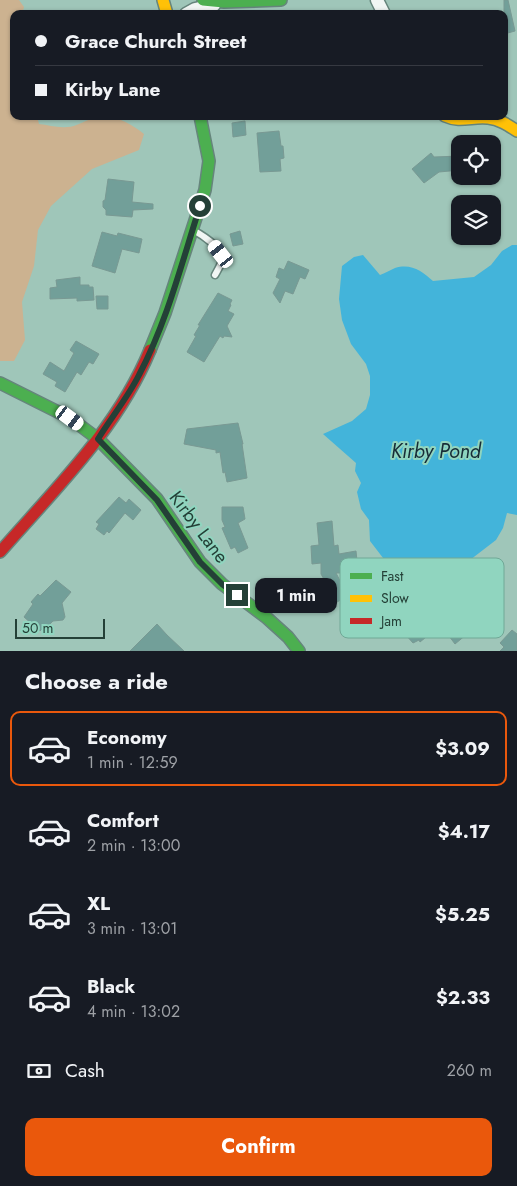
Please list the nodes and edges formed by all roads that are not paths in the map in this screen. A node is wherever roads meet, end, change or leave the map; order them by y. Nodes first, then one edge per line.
1 (203, 0) edge
2 (282, 0) edge
3 (224, 2) junction
4 (193, 10) edge
5 (201, 120) edge
6 (451, 120) edge
7 (467, 120) edge
8 (498, 120) edge
9 (517, 131) edge
10 (192, 229) junction
11 (215, 275) dead end
12 (0, 383) edge
13 (98, 439) junction
14 (0, 552) edge
15 (299, 651) edge

1 - 3 street
2 - 3 street
3 - 4 street
5 - 10 street
6 - 7 street
8 - 9 street
10 - 11 lane
10 - 13 street
12 - 13 street, Kirby Lane
13 - 14 street
13 - 15 street, Kirby Lane

